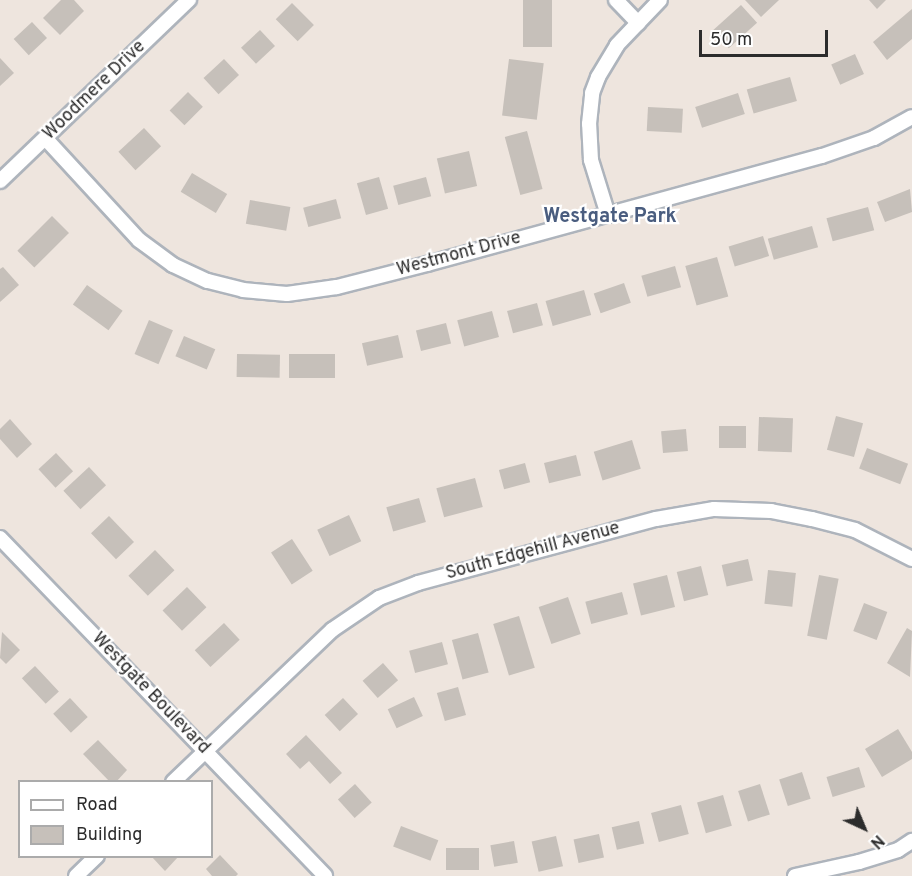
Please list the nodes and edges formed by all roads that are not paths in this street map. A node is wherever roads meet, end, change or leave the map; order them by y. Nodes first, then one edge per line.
1 (189, 0) edge
2 (616, 0) edge
3 (660, 0) edge
4 (638, 23) junction
5 (912, 117) edge
6 (46, 139) junction
7 (0, 181) edge
8 (608, 216) junction
9 (0, 538) edge
10 (912, 559) edge
11 (204, 750) junction
12 (174, 780) edge
13 (912, 841) edge
14 (95, 858) edge
15 (76, 876) edge
16 (324, 876) edge
17 (795, 876) edge

1 - 6 street, Woodmere Drive
2 - 4 street
3 - 4 street
4 - 8 street
5 - 8 street, Westmont Drive
6 - 7 street, Woodmere Drive
6 - 8 street, Westmont Drive
9 - 11 street, Westgate Boulevard
10 - 11 street, South Edgehill Avenue
11 - 12 street, South Edgehill Avenue
11 - 16 street, Westgate Boulevard
13 - 17 street
14 - 15 street

